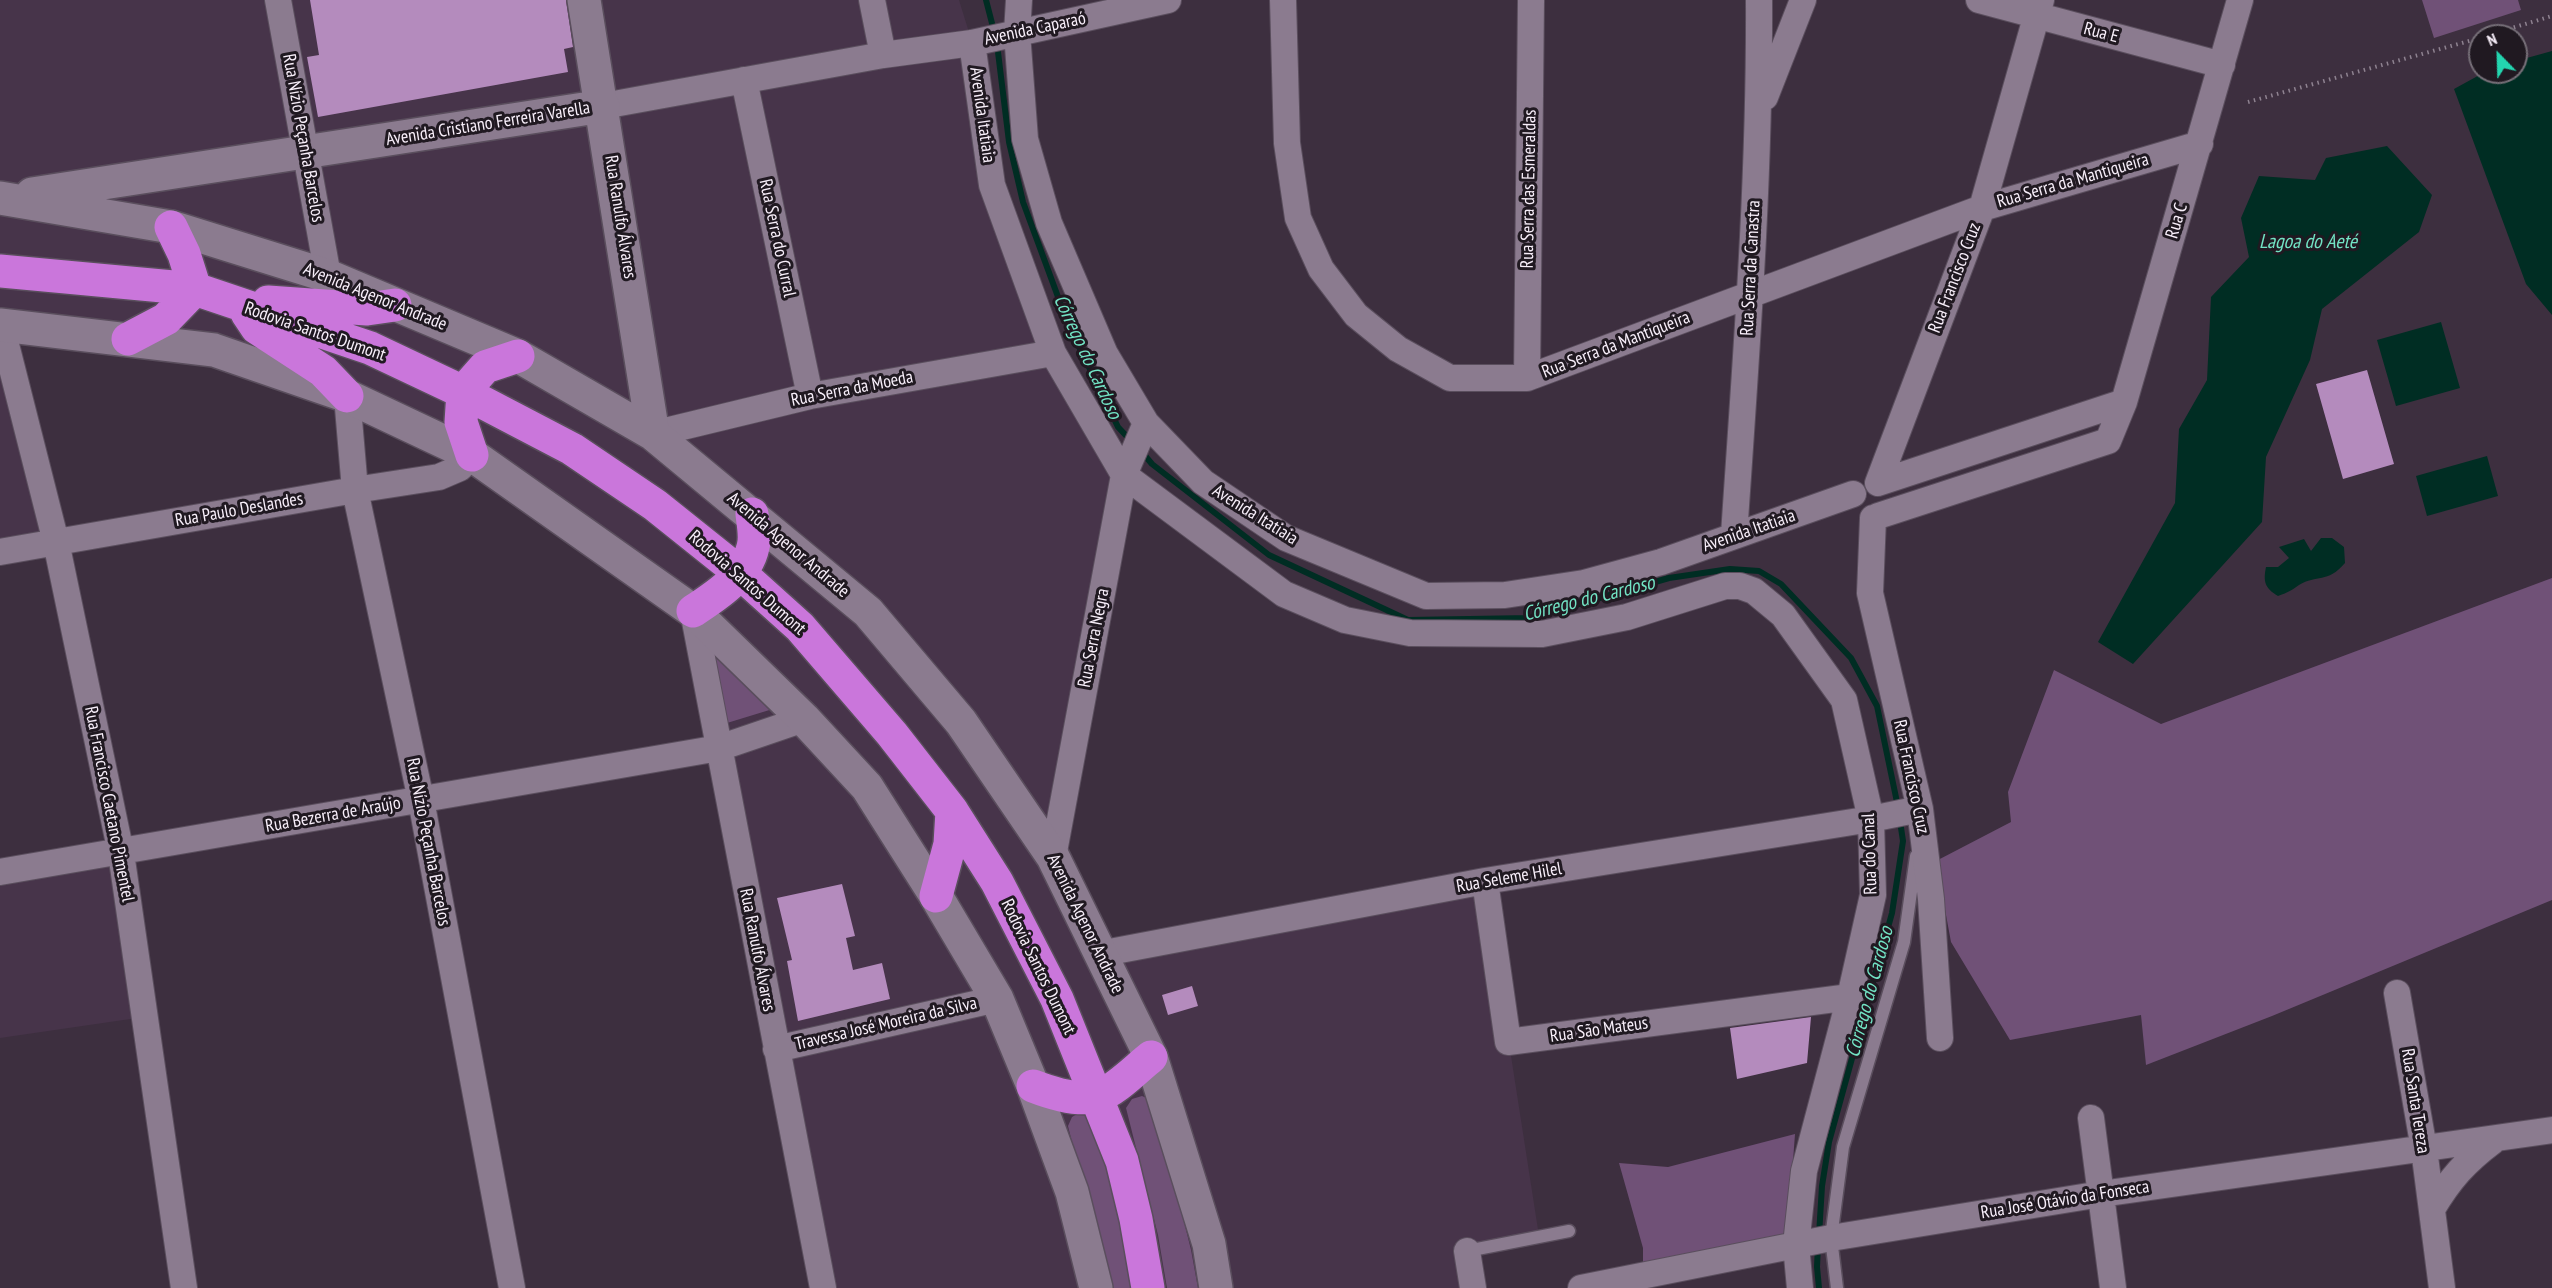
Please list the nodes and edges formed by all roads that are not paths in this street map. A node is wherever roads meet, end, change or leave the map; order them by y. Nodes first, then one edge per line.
1 (278, 0) edge
2 (584, 0) edge
3 (872, 0) edge
4 (1019, 0) edge
5 (1168, 0) edge
6 (1283, 0) edge
7 (1531, 0) edge
8 (1759, 0) edge
9 (1803, 0) edge
10 (1979, 0) edge
11 (2240, 0) edge
12 (2039, 8) edge
13 (1017, 33) junction
14 (972, 43) junction
15 (883, 55) junction
16 (2222, 65) junction
17 (744, 80) junction
18 (603, 106) junction
19 (1760, 112) junction
20 (2200, 144) junction
21 (307, 153) junction
22 (2, 199) edge
23 (1982, 208) junction
24 (171, 227) junction
25 (0, 270) edge
26 (328, 276) junction
27 (195, 289) junction
28 (1751, 293) junction
29 (395, 305) junction
30 (242, 306) junction
31 (1, 325) edge
32 (128, 339) junction
33 (1053, 353) junction
34 (518, 356) junction
35 (1527, 378) junction
36 (463, 392) junction
37 (347, 396) junction
38 (810, 396) junction
39 (2124, 402) junction
40 (1146, 423) junction
41 (653, 434) junction
42 (472, 454) junction
43 (1125, 475) junction
44 (1878, 483) junction
45 (355, 490) junction
46 (1853, 495) junction
47 (752, 514) junction
48 (1876, 517) junction
49 (1734, 536) junction
50 (56, 542) junction
51 (0, 552) edge
52 (740, 573) junction
53 (1725, 586) joint
54 (693, 611) junction
55 (804, 719) junction
56 (719, 748) junction
57 (421, 800) junction
58 (1920, 808) junction
59 (952, 811) junction
60 (1871, 819) junction
61 (121, 853) junction
62 (1053, 857) junction
63 (0, 872) edge
64 (1485, 881) junction
65 (936, 896) junction
66 (1098, 954) junction
67 (2397, 993) dead end
68 (1850, 997) junction
69 (997, 999) junction
70 (1941, 1038) dead end
71 (776, 1048) junction
72 (1151, 1057) junction
73 (1033, 1086) junction
74 (1097, 1096) junction
75 (2091, 1118) dead end
76 (2552, 1130) edge
77 (2495, 1139) junction
78 (2424, 1149) junction
79 (2101, 1194) junction
80 (2432, 1209) junction
81 (1569, 1231) dead end
82 (1831, 1238) junction
83 (1796, 1245) junction
84 (1467, 1251) joint
85 (184, 1288) edge
86 (512, 1288) edge
87 (823, 1288) edge
88 (1096, 1288) edge
89 (1148, 1288) edge
90 (1216, 1288) edge
91 (1473, 1288) edge
92 (1581, 1288) edge
93 (1800, 1288) edge
94 (1837, 1288) edge
95 (2113, 1288) edge
96 (2442, 1288) edge

1 - 21 street, Rua Nízio Peçanha Barcelos
2 - 18 main road, Rua Ranulfo Álvares
3 - 15 street
4 - 13 street, Avenida Itatiaia
5 - 13 street, Avenida Caparaó
6 - 35 street, Rua Serra da Mantiqueira
7 - 35 street, Rua Serra das Esmeraldas
8 - 19 street, Rua Serra da Canastra
9 - 19 street
10 - 12 street, Rua E
11 - 16 street, Rua C
12 - 16 street, Rua E
12 - 23 street, Rua Francisco Cruz
13 - 14 street, Avenida Caparaó
13 - 40 street, Avenida Itatiaia
14 - 15 street, Avenida Cristiano Ferreira Varella
14 - 33 street, Avenida Itatiaia
15 - 17 street, Avenida Cristiano Ferreira Varella
16 - 20 street, Rua C
17 - 18 street, Avenida Cristiano Ferreira Varella
17 - 38 street, Rua Serra do Curral
18 - 21 main road, Avenida Cristiano Ferreira Varella
18 - 41 main road, Rua Ranulfo Álvares
19 - 28 street, Rua Serra da Canastra
20 - 23 street, Rua Serra da Mantiqueira
20 - 39 street, Rua C
21 - 22 main road, Avenida Cristiano Ferreira Varella
21 - 26 street, Rua Nízio Peçanha Barcelos
22 - 24 main road, Avenida Agenor Andrade
23 - 28 street, Rua Serra da Mantiqueira
23 - 44 street, Rua Francisco Cruz
24 - 26 main road, Avenida Agenor Andrade
24 - 27 highway
25 - 27 highway, Rodovia Santos Dumont
26 - 29 main road, Avenida Agenor Andrade
27 - 30 highway, Rodovia Santos Dumont
27 - 32 highway
28 - 35 street, Rua Serra da Mantiqueira
28 - 49 street, Rua Serra da Canastra
29 - 30 highway
29 - 34 main road, Avenida Agenor Andrade
30 - 36 highway, Rodovia Santos Dumont
30 - 37 highway
31 - 32 main road
31 - 50 street, Rua Francisco Caetano Pimentel
32 - 37 main road
33 - 38 street, Rua Serra da Moeda
33 - 43 street, Avenida Itatiaia
34 - 36 highway
34 - 41 main road, Avenida Agenor Andrade
36 - 42 highway
36 - 52 highway, Rodovia Santos Dumont
37 - 42 main road
37 - 45 street, Rua Nízio Peçanha Barcelos
38 - 41 street, Rua Serra da Moeda
39 - 44 street, Avenida Itatiaia
39 - 48 street, Rua C
40 - 43 street, Rua Serra Negra
40 - 49 street, Avenida Itatiaia
41 - 47 main road, Avenida Agenor Andrade
42 - 45 street, Rua Paulo Deslandes
42 - 54 main road
43 - 53 street, Avenida Itatiaia
43 - 62 street, Rua Serra Negra
44 - 46 street, Avenida Itatiaia
44 - 48 street
45 - 50 street, Rua Paulo Deslandes
45 - 57 street, Rua Nízio Peçanha Barcelos
46 - 48 street
46 - 49 street, Avenida Itatiaia
47 - 52 highway
47 - 62 main road, Avenida Agenor Andrade
48 - 58 street, Rua Francisco Cruz
50 - 51 street, Rua Paulo Deslandes
50 - 61 street, Rua Francisco Caetano Pimentel
52 - 54 highway
52 - 59 highway, Rodovia Santos Dumont
53 - 60 street, Rua do Canal
54 - 55 main road
54 - 56 street, Rua Ranulfo Álvares
55 - 56 street, Rua Bezerra de Araújo
55 - 65 main road
56 - 57 street, Rua Bezerra de Araújo
56 - 71 street, Rua Ranulfo Álvares
57 - 61 street, Rua Bezerra de Araújo
57 - 86 street, Rua Nízio Peçanha Barcelos
58 - 60 street, Rua Seleme Hilel
58 - 70 street, Rua Francisco Cruz
58 - 82 lane
59 - 65 highway
59 - 74 highway, Rodovia Santos Dumont
60 - 64 street, Rua Seleme Hilel
60 - 68 street, Rua do Canal
61 - 63 street, Rua Bezerra de Araújo
61 - 85 street, Rua Francisco Caetano Pimentel
62 - 66 main road, Avenida Agenor Andrade
64 - 66 street, Rua Seleme Hilel
64 - 68 street, Rua São Mateus
65 - 69 main road
66 - 72 main road, Avenida Agenor Andrade
67 - 78 street, Rua Santa Tereza
68 - 83 street, Rua do Canal
69 - 71 street, Travessa José Moreira da Silva
69 - 73 main road
71 - 87 street, Rua Ranulfo Álvares
72 - 74 highway
72 - 90 main road, Avenida Agenor Andrade
73 - 74 highway
73 - 88 main road
74 - 89 highway, Rodovia Santos Dumont
75 - 79 street
76 - 77 street, Rua José Otávio da Fonseca
77 - 78 street, Rua José Otávio da Fonseca
77 - 80 street
78 - 79 street, Rua José Otávio da Fonseca
78 - 80 street, Rua Santa Tereza
79 - 82 street, Rua José Otávio da Fonseca
79 - 95 street
80 - 96 street, Rua Santa Tereza
81 - 84 lane
82 - 83 street, Rua José Otávio da Fonseca
82 - 94 lane
83 - 92 street, Rua José Otávio da Fonseca
83 - 93 street, Rua do Canal
84 - 91 street

